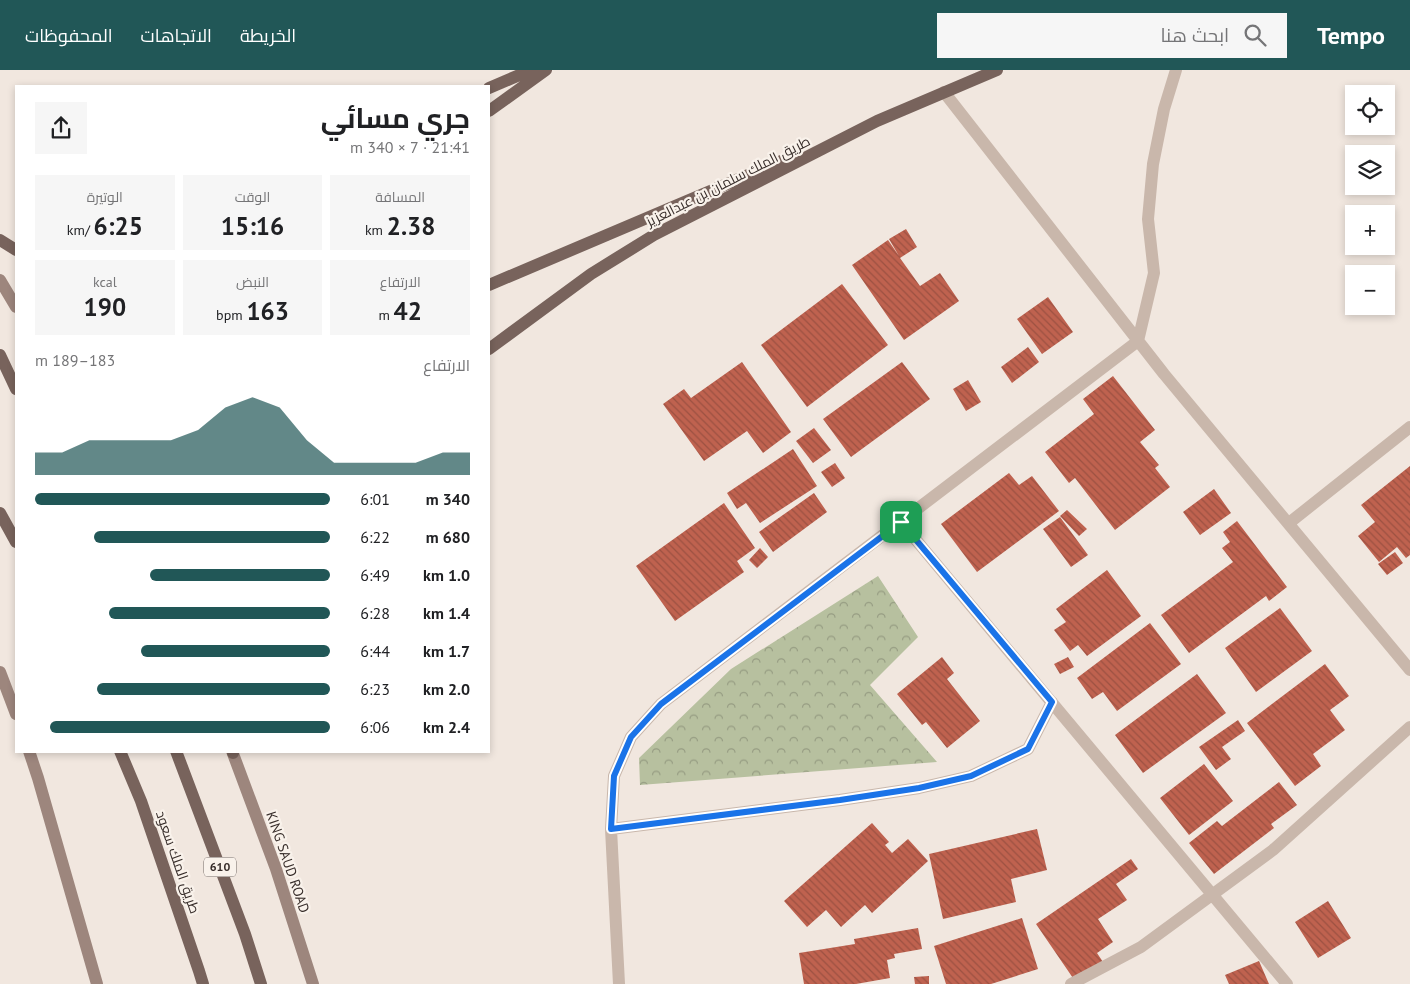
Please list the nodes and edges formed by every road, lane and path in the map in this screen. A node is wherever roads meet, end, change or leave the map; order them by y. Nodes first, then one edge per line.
1 (531, 70) edge
2 (546, 70) edge
3 (997, 70) edge
4 (1176, 70) edge
5 (490, 88) edge
6 (944, 92) junction
7 (490, 110) edge
8 (877, 121) junction
9 (0, 240) edge
10 (15, 249) edge
11 (0, 280) edge
12 (490, 285) edge
13 (15, 305) edge
14 (1138, 341) junction
15 (490, 347) edge
16 (0, 355) edge
17 (15, 387) edge
18 (1410, 426) edge
19 (0, 513) edge
20 (901, 522) junction
21 (1289, 523) junction
22 (15, 540) edge
23 (1410, 670) edge
24 (0, 672) edge
25 (1052, 702) junction
26 (15, 711) edge
27 (1410, 727) edge
28 (30, 753) edge
29 (121, 753) edge
30 (177, 753) edge
31 (232, 753) edge
32 (611, 829) junction
33 (1212, 894) junction
34 (97, 984) edge
35 (202, 984) edge
36 (261, 984) edge
37 (313, 984) edge
38 (619, 984) edge
39 (1072, 984) edge
40 (1287, 984) edge

1 - 5 main road
2 - 7 main road
3 - 6 main road, طريق الملك سلمان بن عبدالعزيز
4 - 14 street
6 - 8 main road, طريق الملك سلمان بن عبدالعزيز
6 - 14 street
8 - 12 main road
8 - 15 main road, طريق الملك سلمان بن عبدالعزيز
9 - 10 main road
11 - 13 main road
14 - 20 street
14 - 21 street
16 - 17 main road
18 - 21 street
19 - 22 main road
20 - 25 street
20 - 32 street
21 - 23 street
24 - 26 main road
25 - 32 street
25 - 33 street
27 - 33 street
28 - 34 main road
29 - 35 main road, طريق الملك سعود
30 - 36 main road, 610
31 - 37 main road, KING SAUD ROAD
32 - 38 street
33 - 39 street
33 - 40 street

